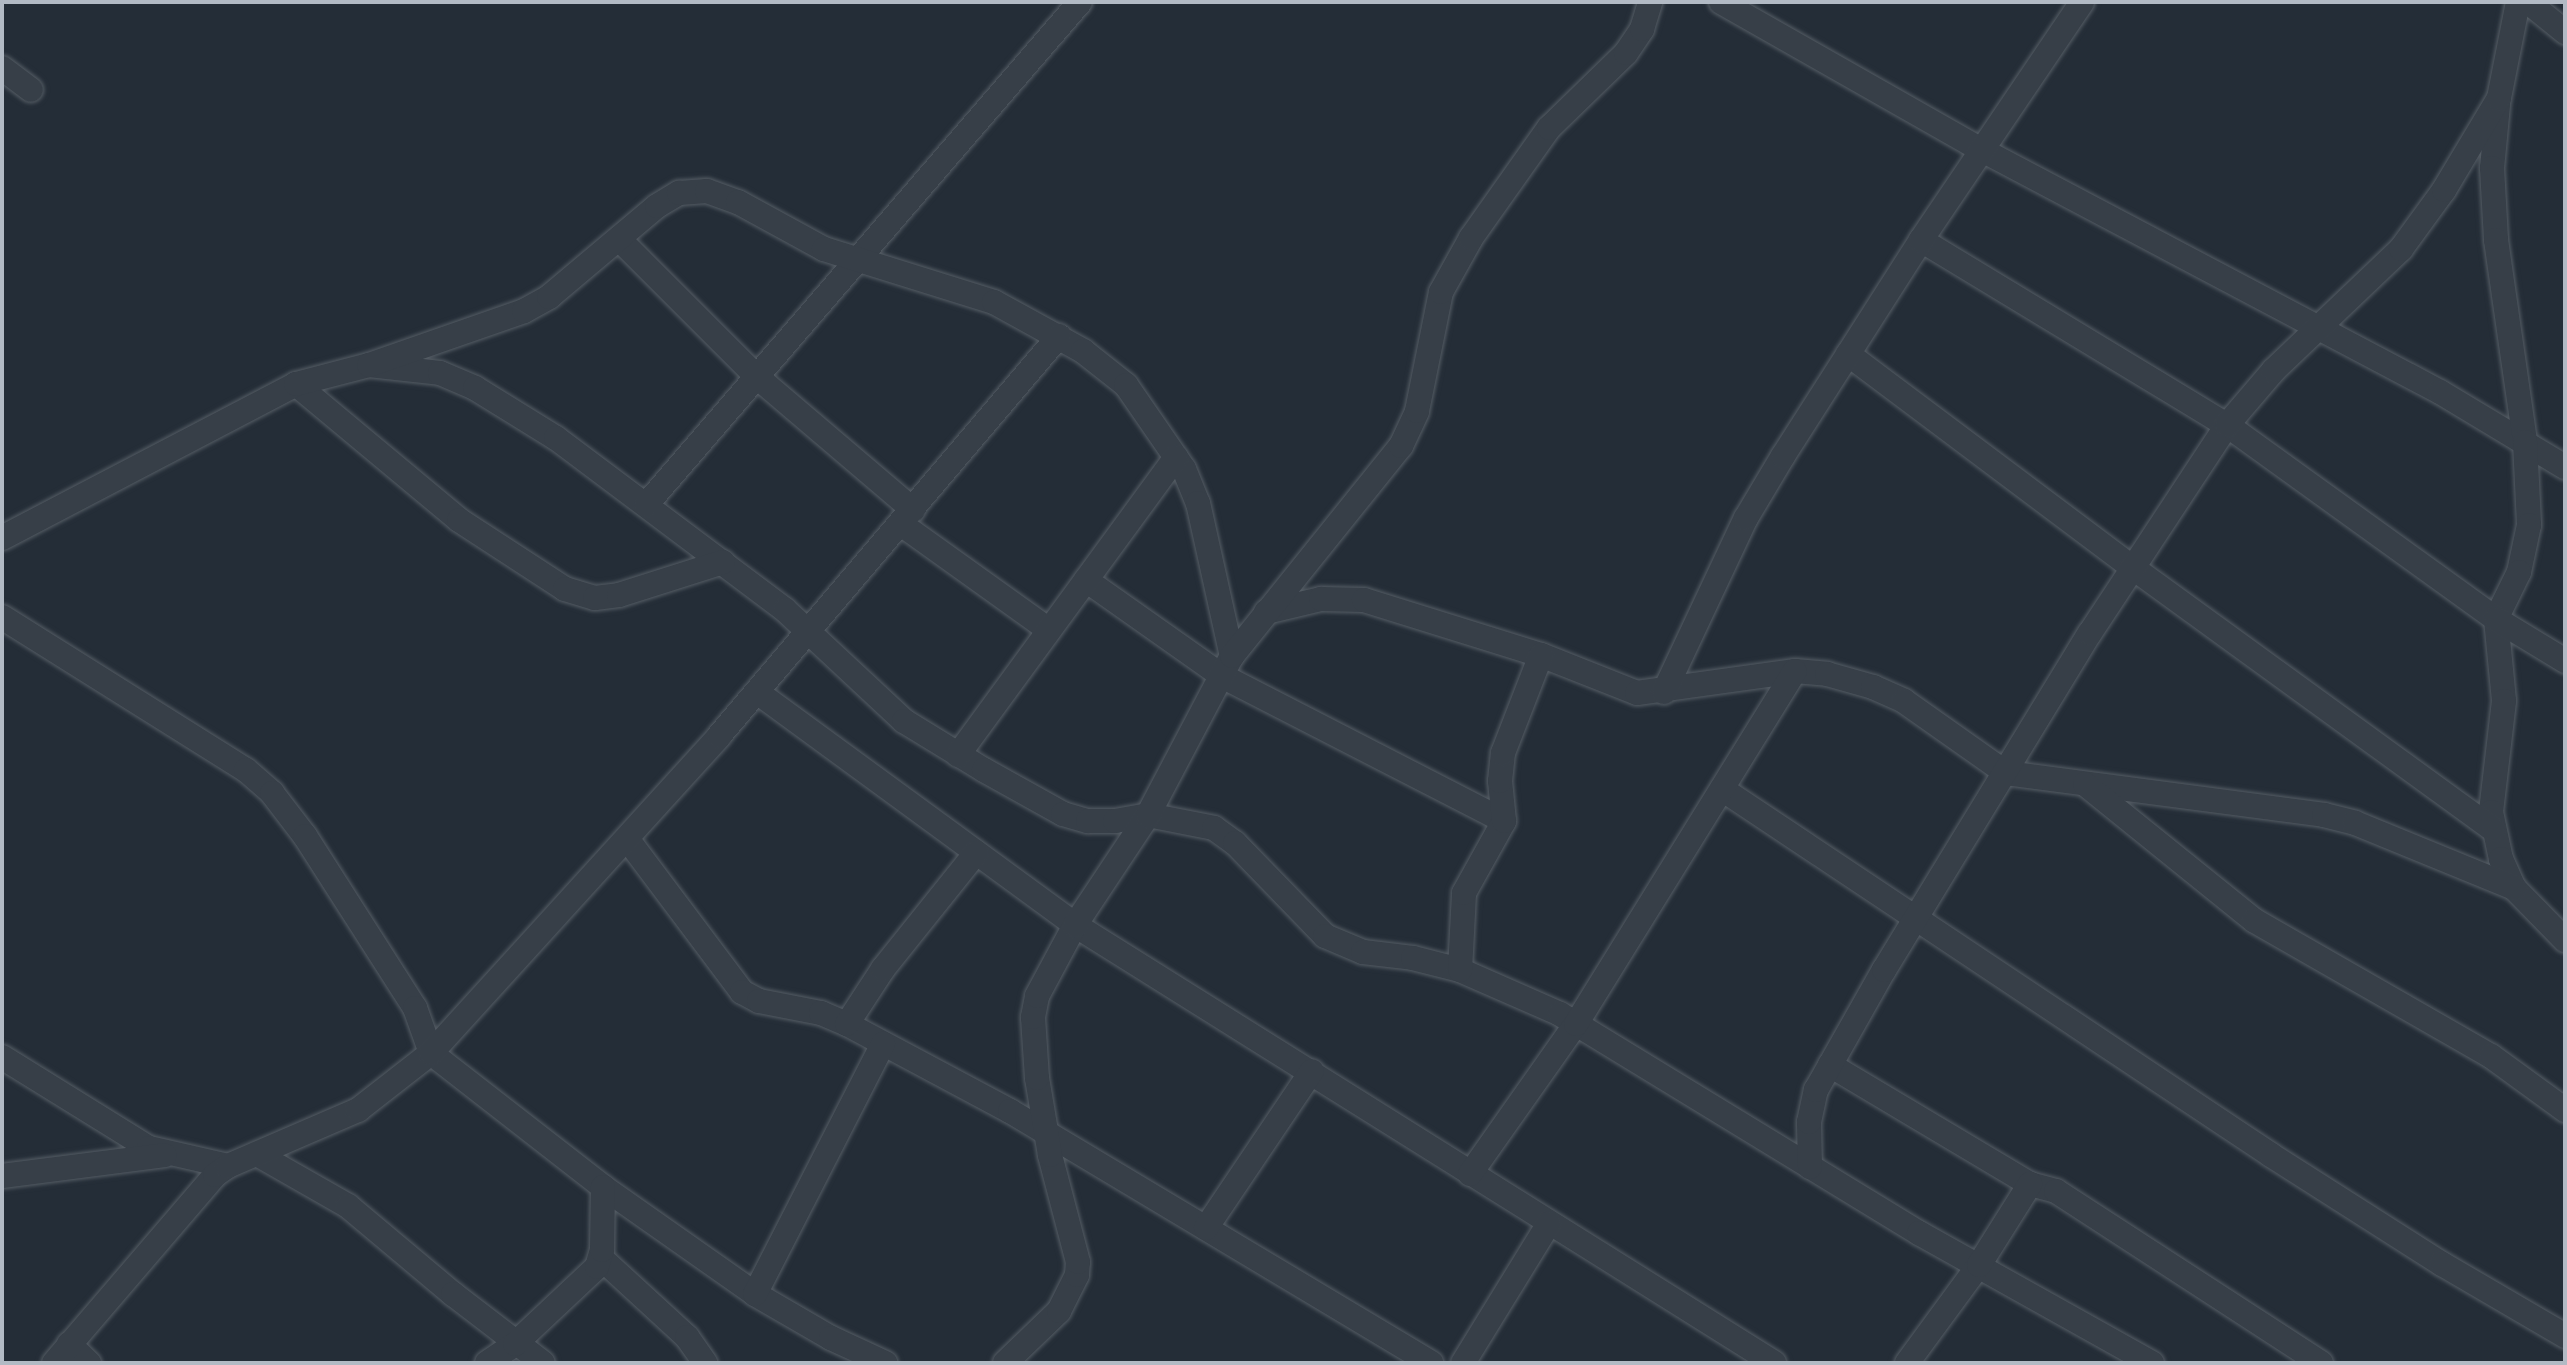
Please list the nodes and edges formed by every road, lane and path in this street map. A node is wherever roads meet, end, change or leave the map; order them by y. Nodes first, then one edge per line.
1 (1080, 2) edge
2 (1650, 2) edge
3 (1721, 2) edge
4 (2082, 2) edge
5 (2518, 2) edge
6 (2528, 2) edge
7 (2565, 32) edge
8 (2, 68) edge
9 (31, 90) dead end
10 (2499, 98) junction
11 (1982, 150) junction
12 (619, 239) junction
13 (1921, 240) junction
14 (858, 262) junction
15 (2317, 329) junction
16 (1059, 336) junction
17 (1848, 354) junction
18 (369, 365) junction
19 (757, 377) junction
20 (296, 384) junction
21 (2227, 425) junction
22 (2525, 442) junction
23 (1176, 457) junction
24 (2565, 467) edge
25 (646, 505) junction
26 (907, 517) junction
27 (2, 538) edge
28 (723, 562) junction
29 (2132, 567) junction
30 (1086, 580) junction
31 (1266, 612) junction
32 (2, 617) edge
33 (2496, 619) junction
34 (1049, 630) junction
35 (808, 634) junction
36 (1541, 655) junction
37 (2565, 661) edge
38 (1227, 666) junction
39 (1795, 671) junction
40 (757, 692) junction
41 (1664, 692) junction
42 (958, 755) junction
43 (2006, 773) junction
44 (2084, 784) junction
45 (1722, 789) junction
46 (1148, 815) junction
47 (1504, 821) junction
48 (2493, 829) junction
49 (628, 840) junction
50 (976, 853) junction
51 (2514, 888) junction
52 (1917, 917) junction
53 (1075, 925) junction
54 (2565, 940) edge
55 (1460, 970) junction
56 (847, 1024) junction
57 (1576, 1024) junction
58 (883, 1044) junction
59 (431, 1053) junction
60 (2, 1057) edge
61 (1830, 1065) junction
62 (1312, 1071) junction
63 (2565, 1110) edge
64 (1047, 1136) junction
65 (257, 1154) junction
66 (168, 1155) junction
67 (228, 1166) junction
68 (1810, 1167) junction
69 (1470, 1174) junction
70 (2, 1176) edge
71 (2030, 1184) junction
72 (603, 1187) junction
73 (1549, 1223) junction
74 (1206, 1228) junction
75 (601, 1258) junction
76 (1979, 1265) junction
77 (755, 1294) junction
78 (2565, 1336) edge
79 (515, 1344) junction
80 (62, 1354) edge
81 (89, 1363) edge
82 (487, 1363) edge
83 (543, 1363) edge
84 (705, 1363) edge
85 (885, 1363) edge
86 (1005, 1363) edge
87 (1431, 1363) edge
88 (1463, 1363) edge
89 (1774, 1363) edge
90 (1907, 1363) edge
91 (2152, 1363) edge
92 (2321, 1363) edge

1 - 14 street
2 - 31 street
3 - 11 street
4 - 11 street
5 - 10 street
6 - 7 street
8 - 9 street
10 - 15 street
10 - 22 street
11 - 13 street
11 - 15 street
12 - 14 street
12 - 18 street
12 - 19 street
13 - 17 street
13 - 21 street
14 - 16 street
14 - 19 street
15 - 21 street
15 - 22 street
16 - 23 street
16 - 26 street
17 - 29 street
17 - 41 street
18 - 20 street
18 - 25 street
19 - 25 street
19 - 26 street
20 - 27 street
20 - 28 street
21 - 29 street
21 - 33 street
22 - 24 street
22 - 33 street
23 - 30 street
23 - 38 street
25 - 28 street
26 - 34 street
26 - 35 street
28 - 35 street
29 - 43 street
29 - 48 street
30 - 34 street
30 - 38 street
31 - 36 street
31 - 38 street
32 - 59 street
33 - 37 street
33 - 48 street
34 - 42 street
35 - 40 street
35 - 42 street
36 - 41 street
36 - 47 street
38 - 46 street
38 - 47 street
39 - 41 street
39 - 43 street
39 - 45 street
40 - 49 street
40 - 50 street
42 - 46 street
43 - 44 street
43 - 52 street
44 - 51 street
44 - 63 street
45 - 52 street
45 - 57 street
46 - 53 street
46 - 55 street
47 - 55 street
48 - 51 street
49 - 56 street
49 - 59 street
50 - 53 street
50 - 56 street
51 - 54 street
52 - 61 street
52 - 78 street
53 - 62 street
53 - 64 street
55 - 57 street
56 - 58 street
57 - 68 street
57 - 69 street
58 - 64 street
58 - 77 street
59 - 65 street
59 - 72 street
60 - 66 street
61 - 68 street
61 - 71 street
62 - 69 street
62 - 74 street
64 - 74 street
64 - 86 street
65 - 67 street
65 - 79 street
66 - 67 street
66 - 70 street
67 - 80 street
68 - 76 street
69 - 73 street
71 - 76 street
71 - 92 street
72 - 75 street
72 - 77 street
73 - 88 street
73 - 89 street
74 - 87 street
75 - 79 street
75 - 84 street
76 - 90 street
76 - 91 street
77 - 85 street
79 - 82 street
79 - 83 street
80 - 81 street

